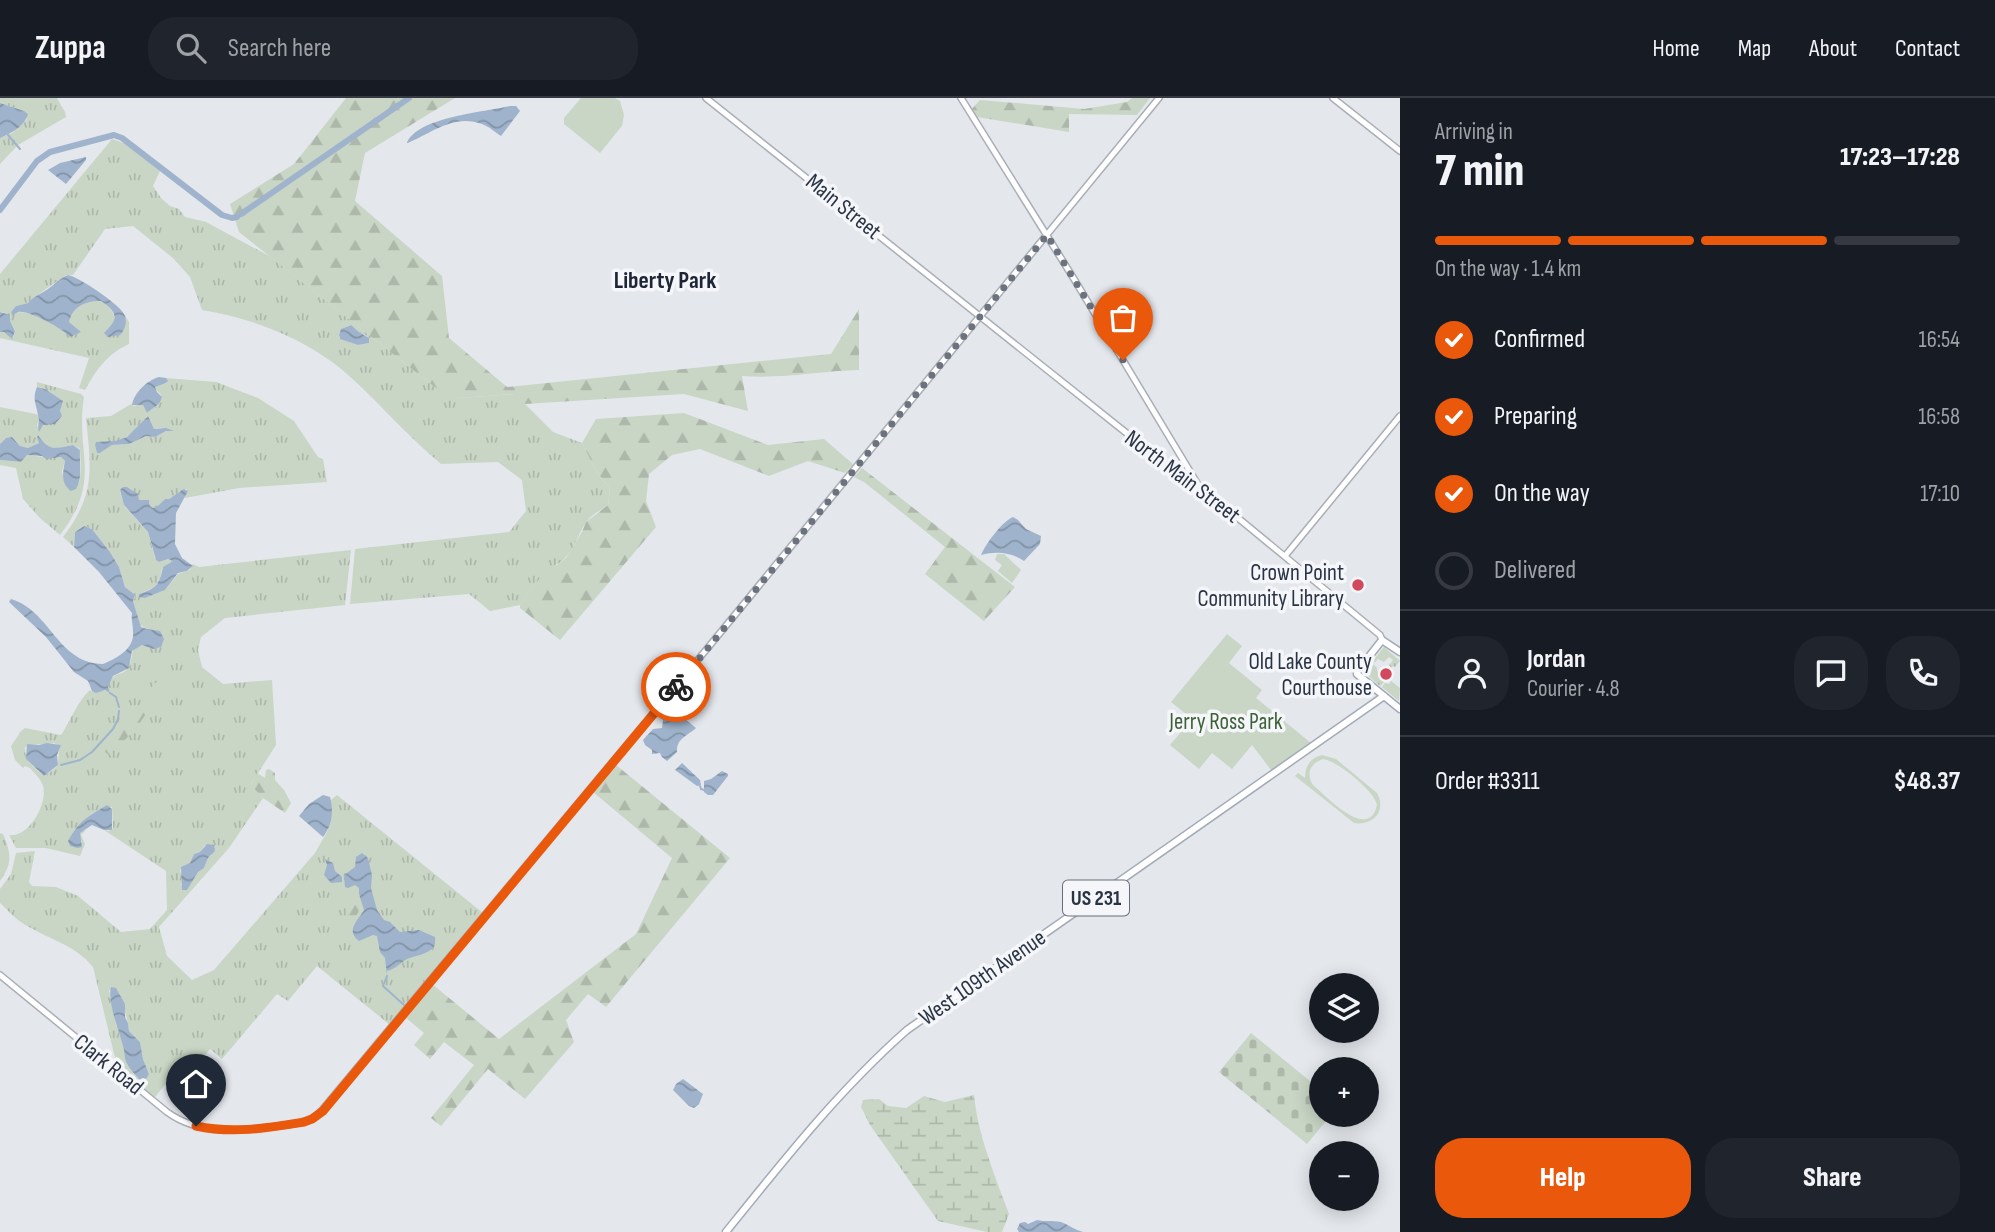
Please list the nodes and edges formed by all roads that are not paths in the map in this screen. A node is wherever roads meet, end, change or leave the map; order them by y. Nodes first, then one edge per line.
1 (706, 98) edge
2 (961, 98) edge
3 (1159, 98) edge
4 (1334, 98) edge
5 (1400, 151) edge
6 (1047, 235) junction
7 (980, 316) junction
8 (1400, 416) edge
9 (1198, 485) junction
10 (1286, 556) junction
11 (1382, 639) junction
12 (1400, 652) edge
13 (1384, 696) junction
14 (1400, 709) edge
15 (0, 975) edge
16 (726, 1232) edge

1 - 7 street, Main Street
2 - 6 street
3 - 6 street
4 - 5 street
6 - 7 street
6 - 9 street
7 - 9 street, North Main Street
7 - 15 street, Clark Road
8 - 10 street
9 - 10 street, North Main Street
10 - 11 street, North Main Street
11 - 12 main road
11 - 13 main road
13 - 14 main road
13 - 16 main road, West 109th Avenue / US 231

